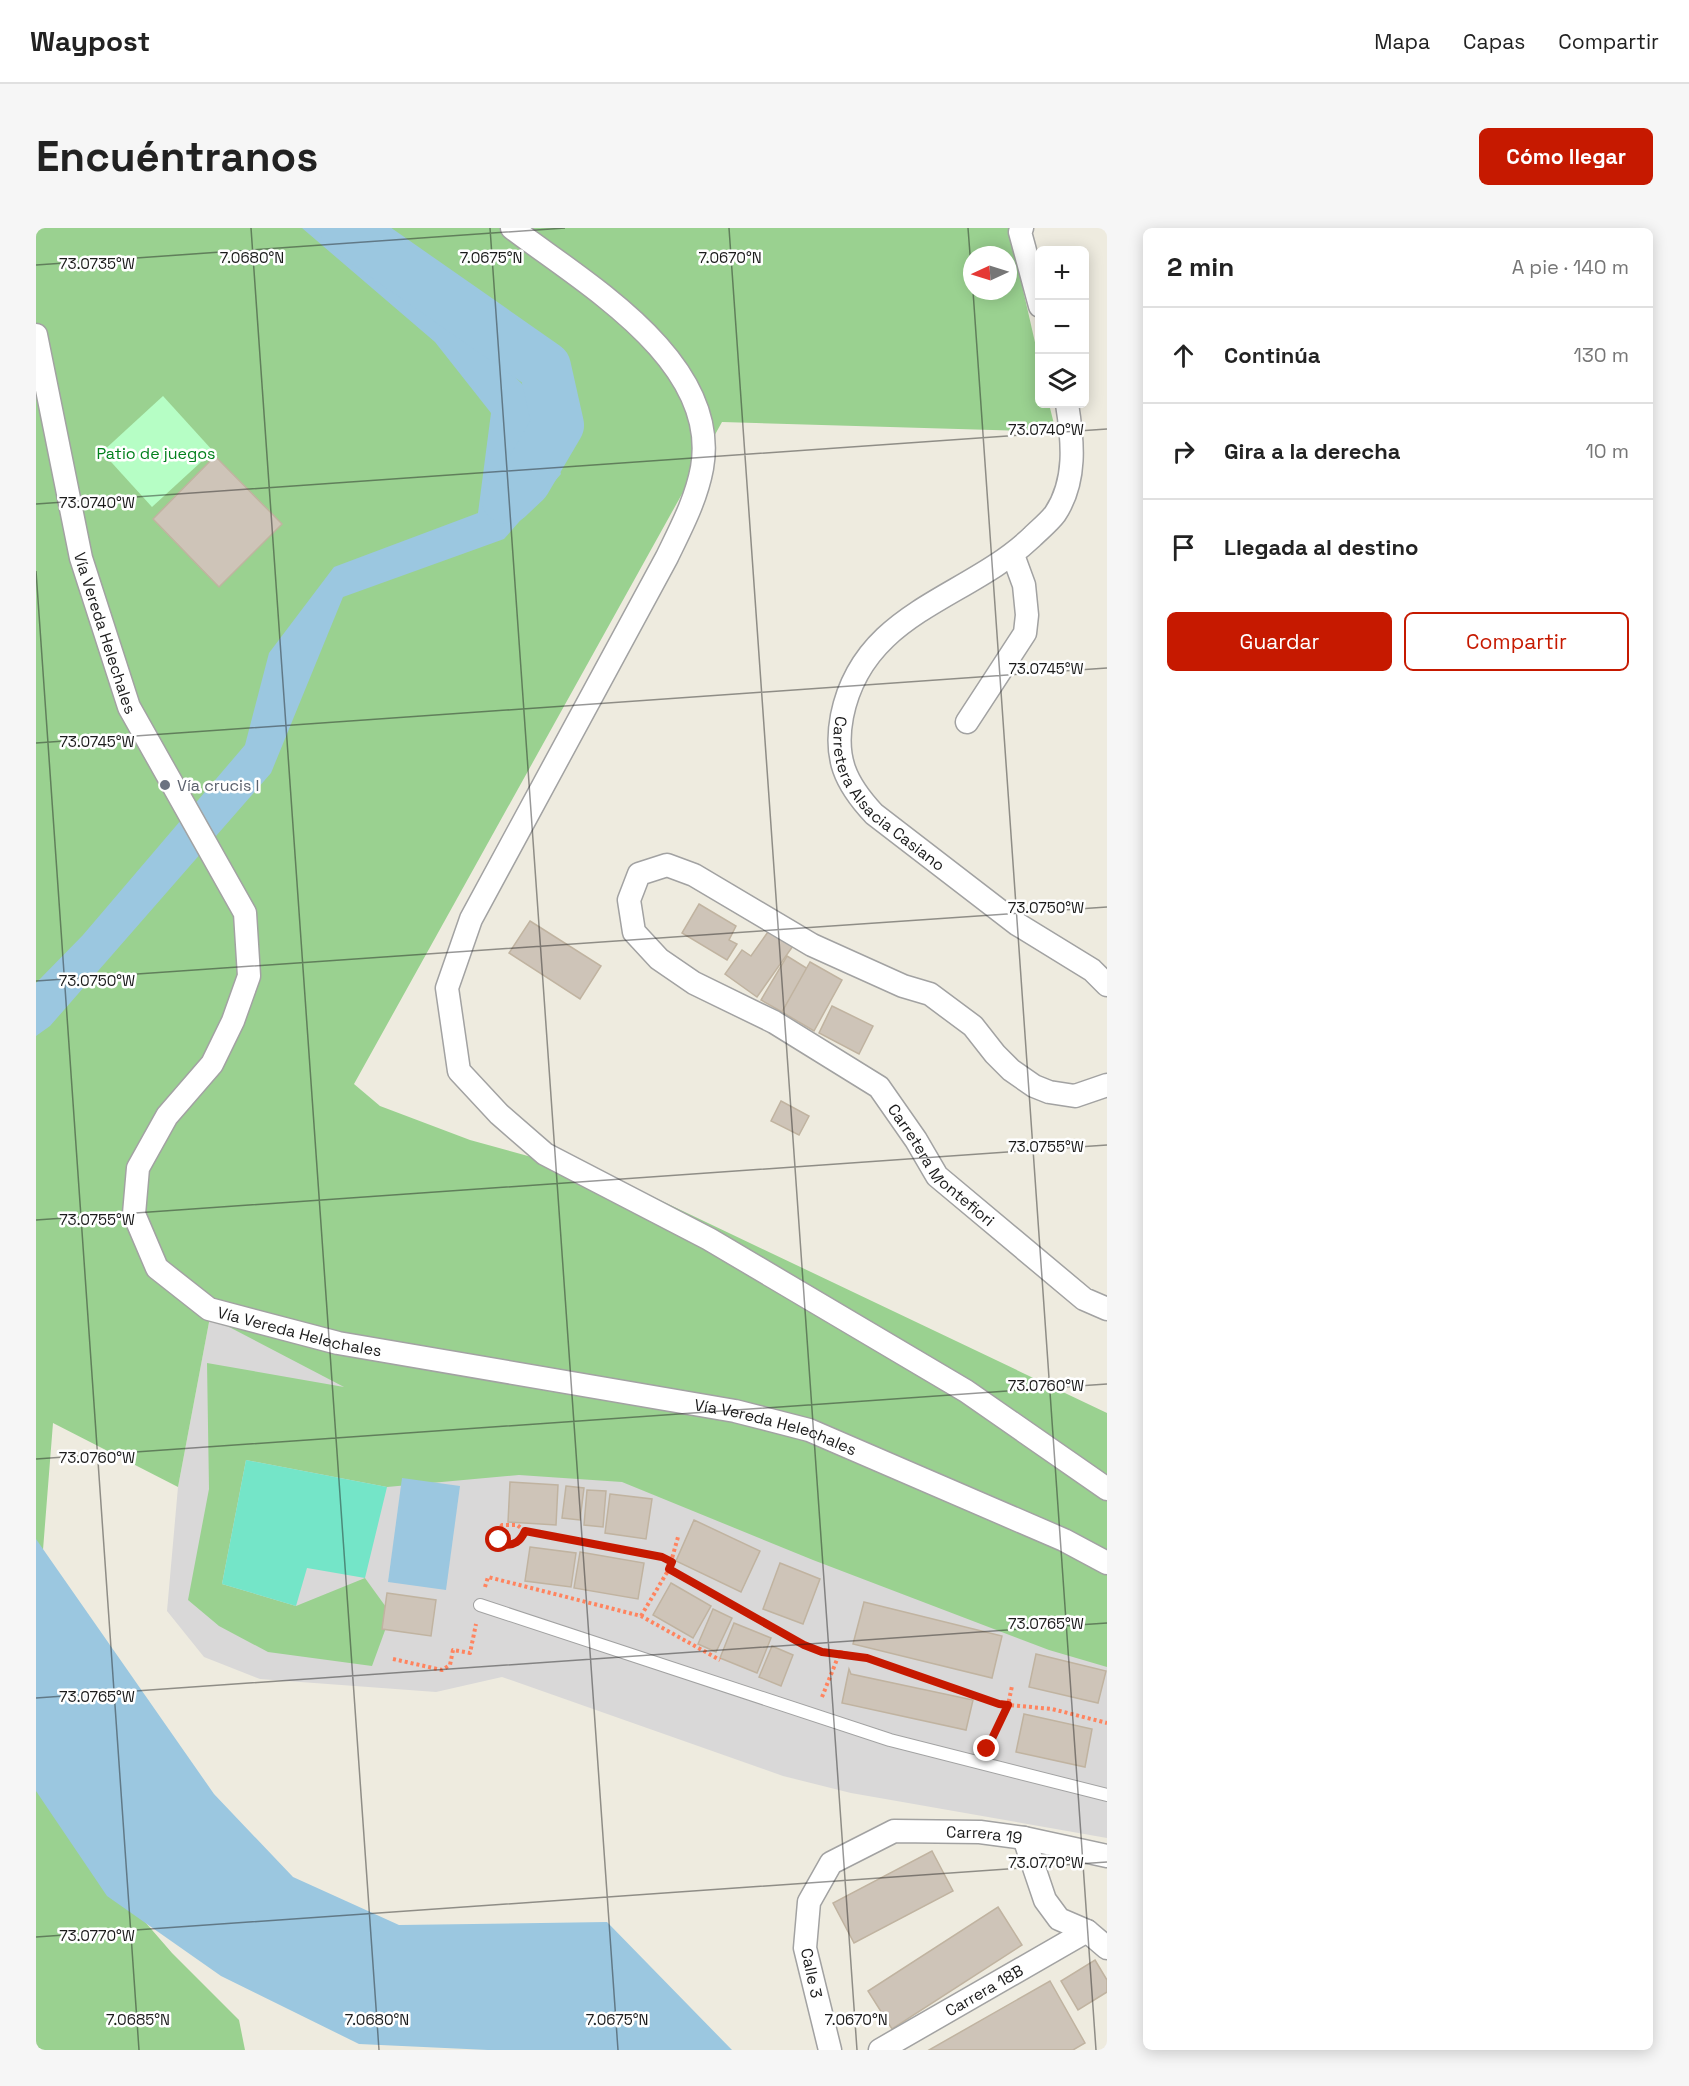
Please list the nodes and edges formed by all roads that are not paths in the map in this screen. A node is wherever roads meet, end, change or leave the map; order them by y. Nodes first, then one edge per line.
1 (512, 228) edge
2 (1022, 228) edge
3 (1038, 300) edge
4 (36, 335) edge
5 (1068, 408) edge
6 (1013, 555) junction
7 (967, 722) dead end
8 (1107, 985) edge
9 (1107, 1085) edge
10 (1107, 1309) edge
11 (1107, 1489) edge
12 (1107, 1563) edge
13 (480, 1605) dead end
14 (1107, 1795) edge
15 (894, 1831) joint
16 (1024, 1838) junction
17 (1107, 1856) edge
18 (1087, 1931) junction
19 (1107, 1948) edge
20 (830, 2050) edge
21 (880, 2050) edge

1 - 11 street
2 - 3 street
4 - 12 street, Vía Vereda Helechales
5 - 6 street, Carretera Alsacia Casiano
6 - 7 street
6 - 8 street, Carretera Alsacia Casiano
9 - 10 street, Carretera Montefiori
13 - 14 lane
15 - 16 street, Carrera 19
15 - 20 street, Calle 3
16 - 17 street, Carrera 19
16 - 18 street
18 - 19 street
18 - 21 street, Carrera 18B

